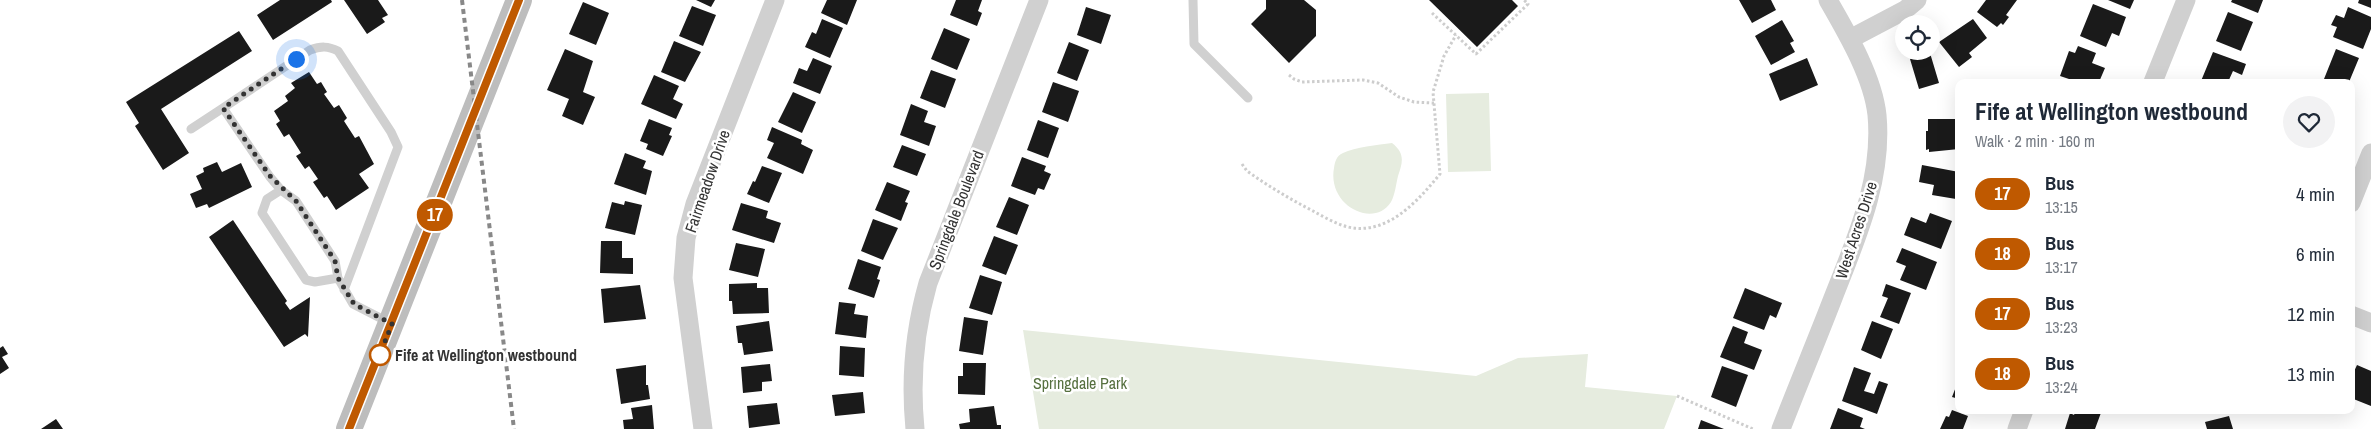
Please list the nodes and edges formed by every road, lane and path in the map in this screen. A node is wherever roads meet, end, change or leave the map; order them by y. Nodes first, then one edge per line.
1 (519, 0) edge
2 (776, 0) edge
3 (1039, 0) edge
4 (1193, 0) edge
5 (1524, 0) edge
6 (1828, 0) edge
7 (1917, 0) edge
8 (2186, 0) edge
9 (1432, 13) dead end
10 (1456, 35) junction
11 (1850, 39) junction
12 (1289, 75) dead end
13 (2154, 79) edge
14 (1248, 98) dead end
15 (1434, 103) junction
16 (223, 108) junction
17 (191, 129) dead end
18 (2371, 154) edge
19 (1242, 164) dead end
20 (281, 190) junction
21 (2355, 193) edge
22 (338, 278) junction
23 (344, 290) junction
24 (2355, 317) edge
25 (2371, 323) edge
26 (392, 324) junction
27 (1677, 396) dead end
28 (2023, 414) edge
29 (349, 429) edge
30 (703, 429) edge
31 (915, 429) edge
32 (1753, 429) edge
33 (1781, 429) edge
34 (2017, 429) edge

1 - 26 street
2 - 30 street, Fairmeadow Drive
3 - 31 street, Springdale Boulevard
4 - 14 lane
5 - 10 path
6 - 11 street, West Acres Drive
7 - 11 street
8 - 13 street
9 - 10 path
10 - 15 path
11 - 33 street, West Acres Drive
12 - 15 path
15 - 19 path
16 - 17 lane
16 - 20 lane
16 - 23 lane
18 - 21 street
20 - 22 lane
20 - 22 lane
22 - 23 lane
23 - 26 lane
24 - 25 street
26 - 29 street
27 - 32 path
28 - 34 street

